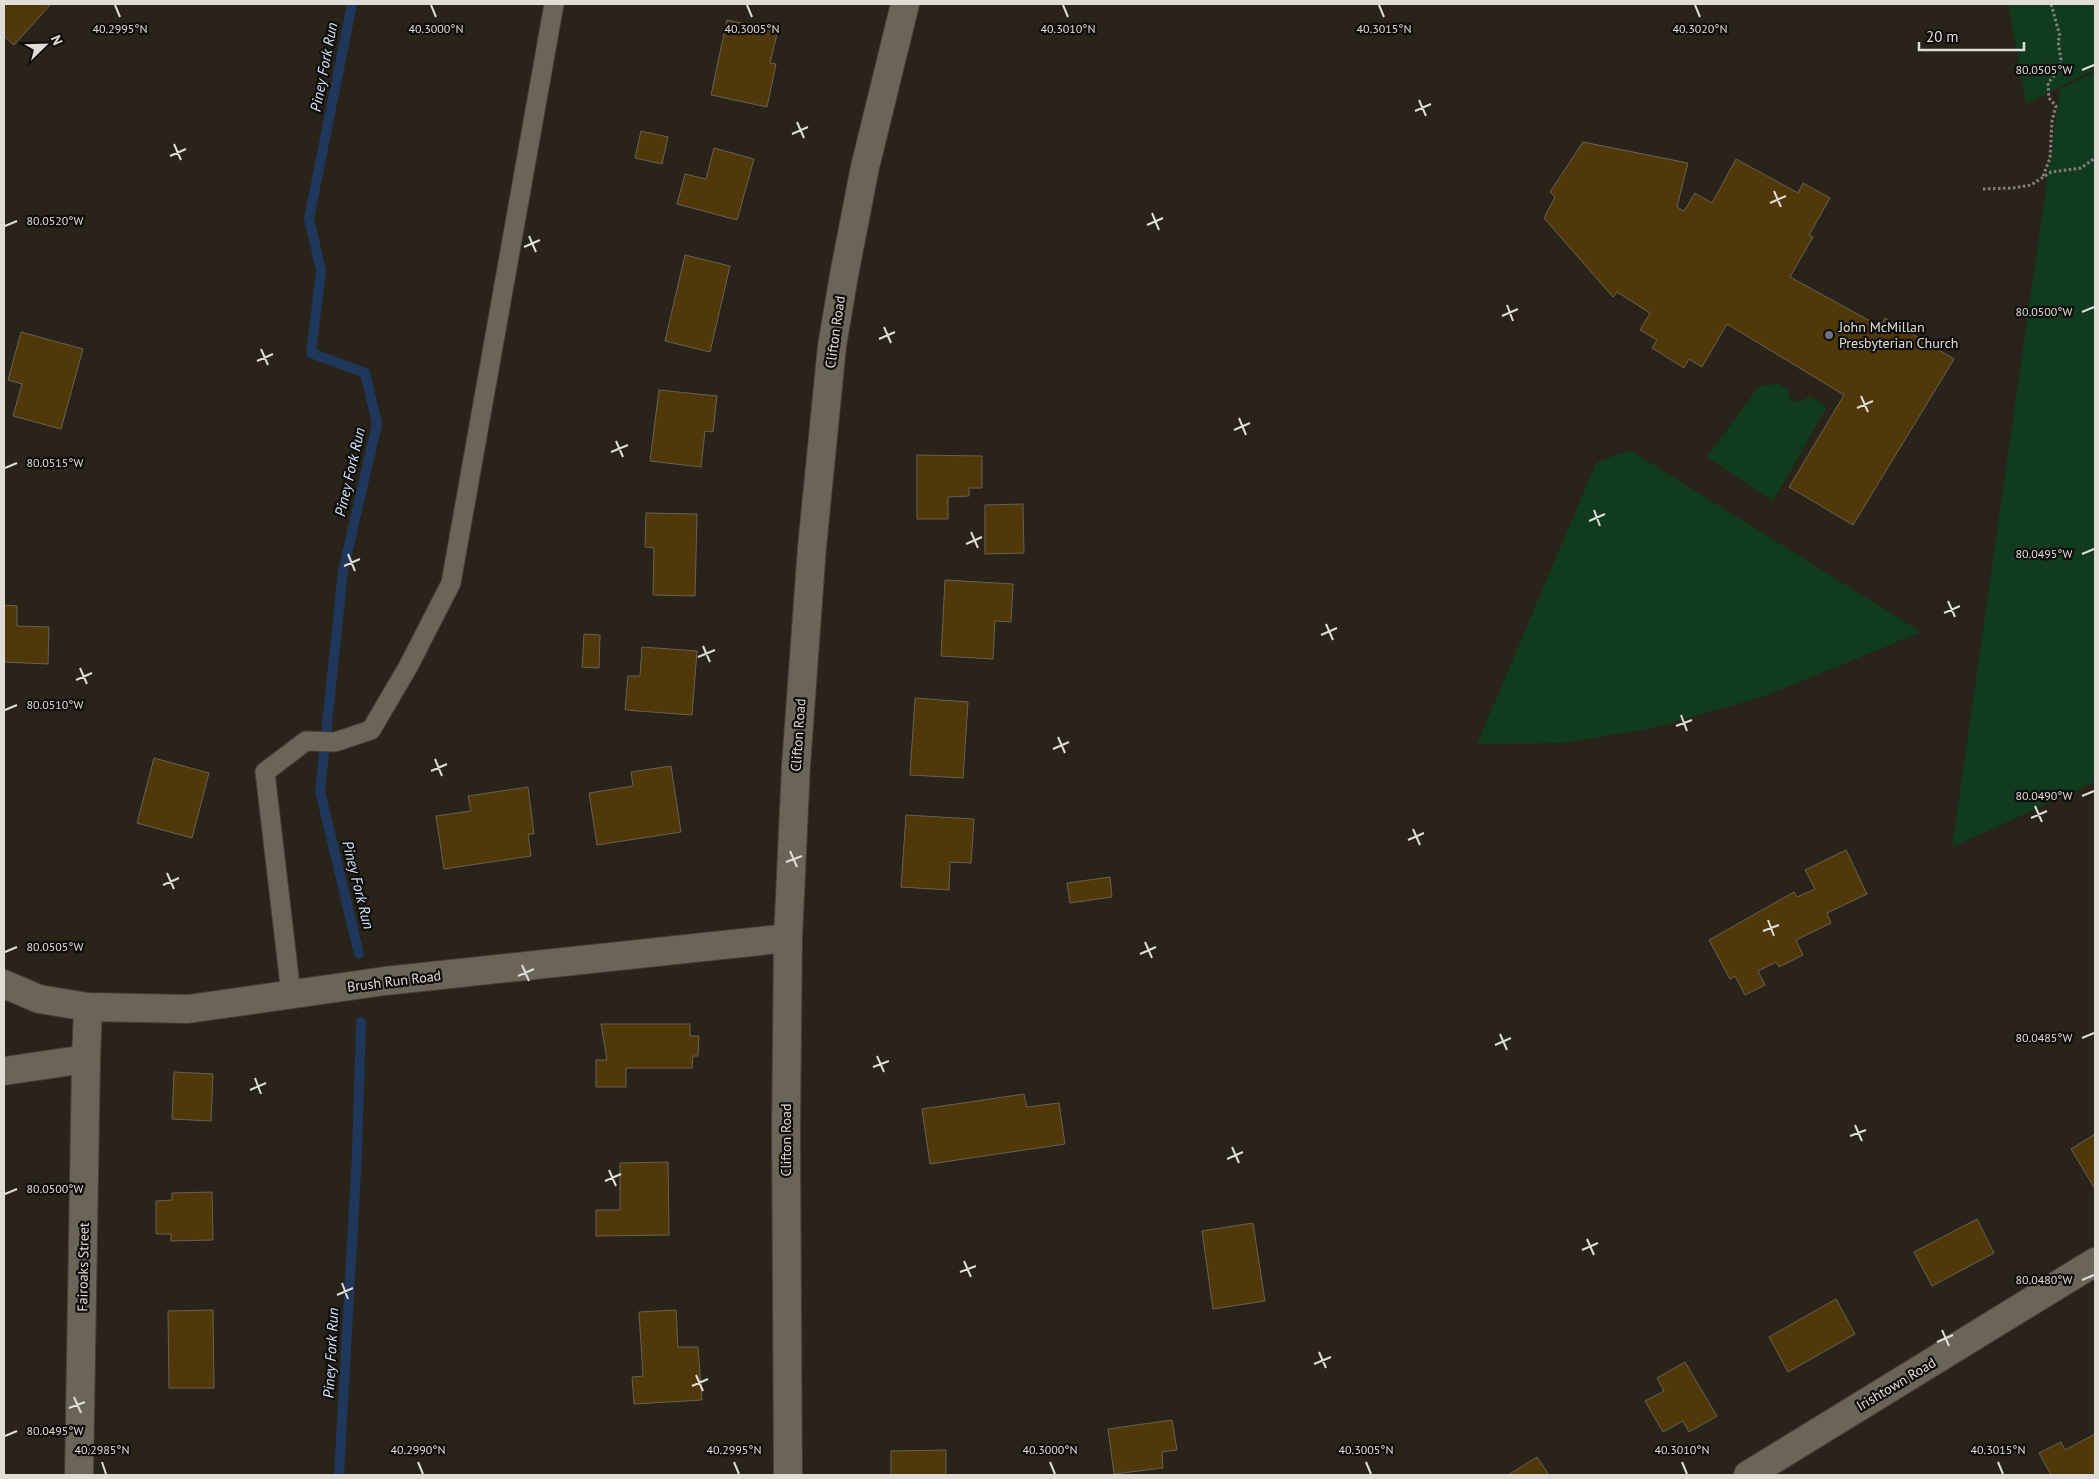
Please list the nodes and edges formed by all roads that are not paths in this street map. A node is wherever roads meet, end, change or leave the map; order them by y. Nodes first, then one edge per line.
1 (554, 4) edge
2 (906, 4) edge
3 (788, 938) junction
4 (4, 984) edge
5 (291, 994) junction
6 (88, 1008) junction
7 (86, 1059) junction
8 (4, 1071) edge
9 (2095, 1262) edge
10 (79, 1475) edge
11 (788, 1475) edge
12 (1748, 1475) edge

1 - 5 lane
2 - 3 street, Clifton Road
3 - 5 street, Brush Run Road
3 - 11 street, Clifton Road
4 - 6 street, Brush Run Road
5 - 6 street, Brush Run Road
6 - 7 street, Fairoaks Street
7 - 8 street
7 - 10 street, Fairoaks Street
9 - 12 street, Irishtown Road

